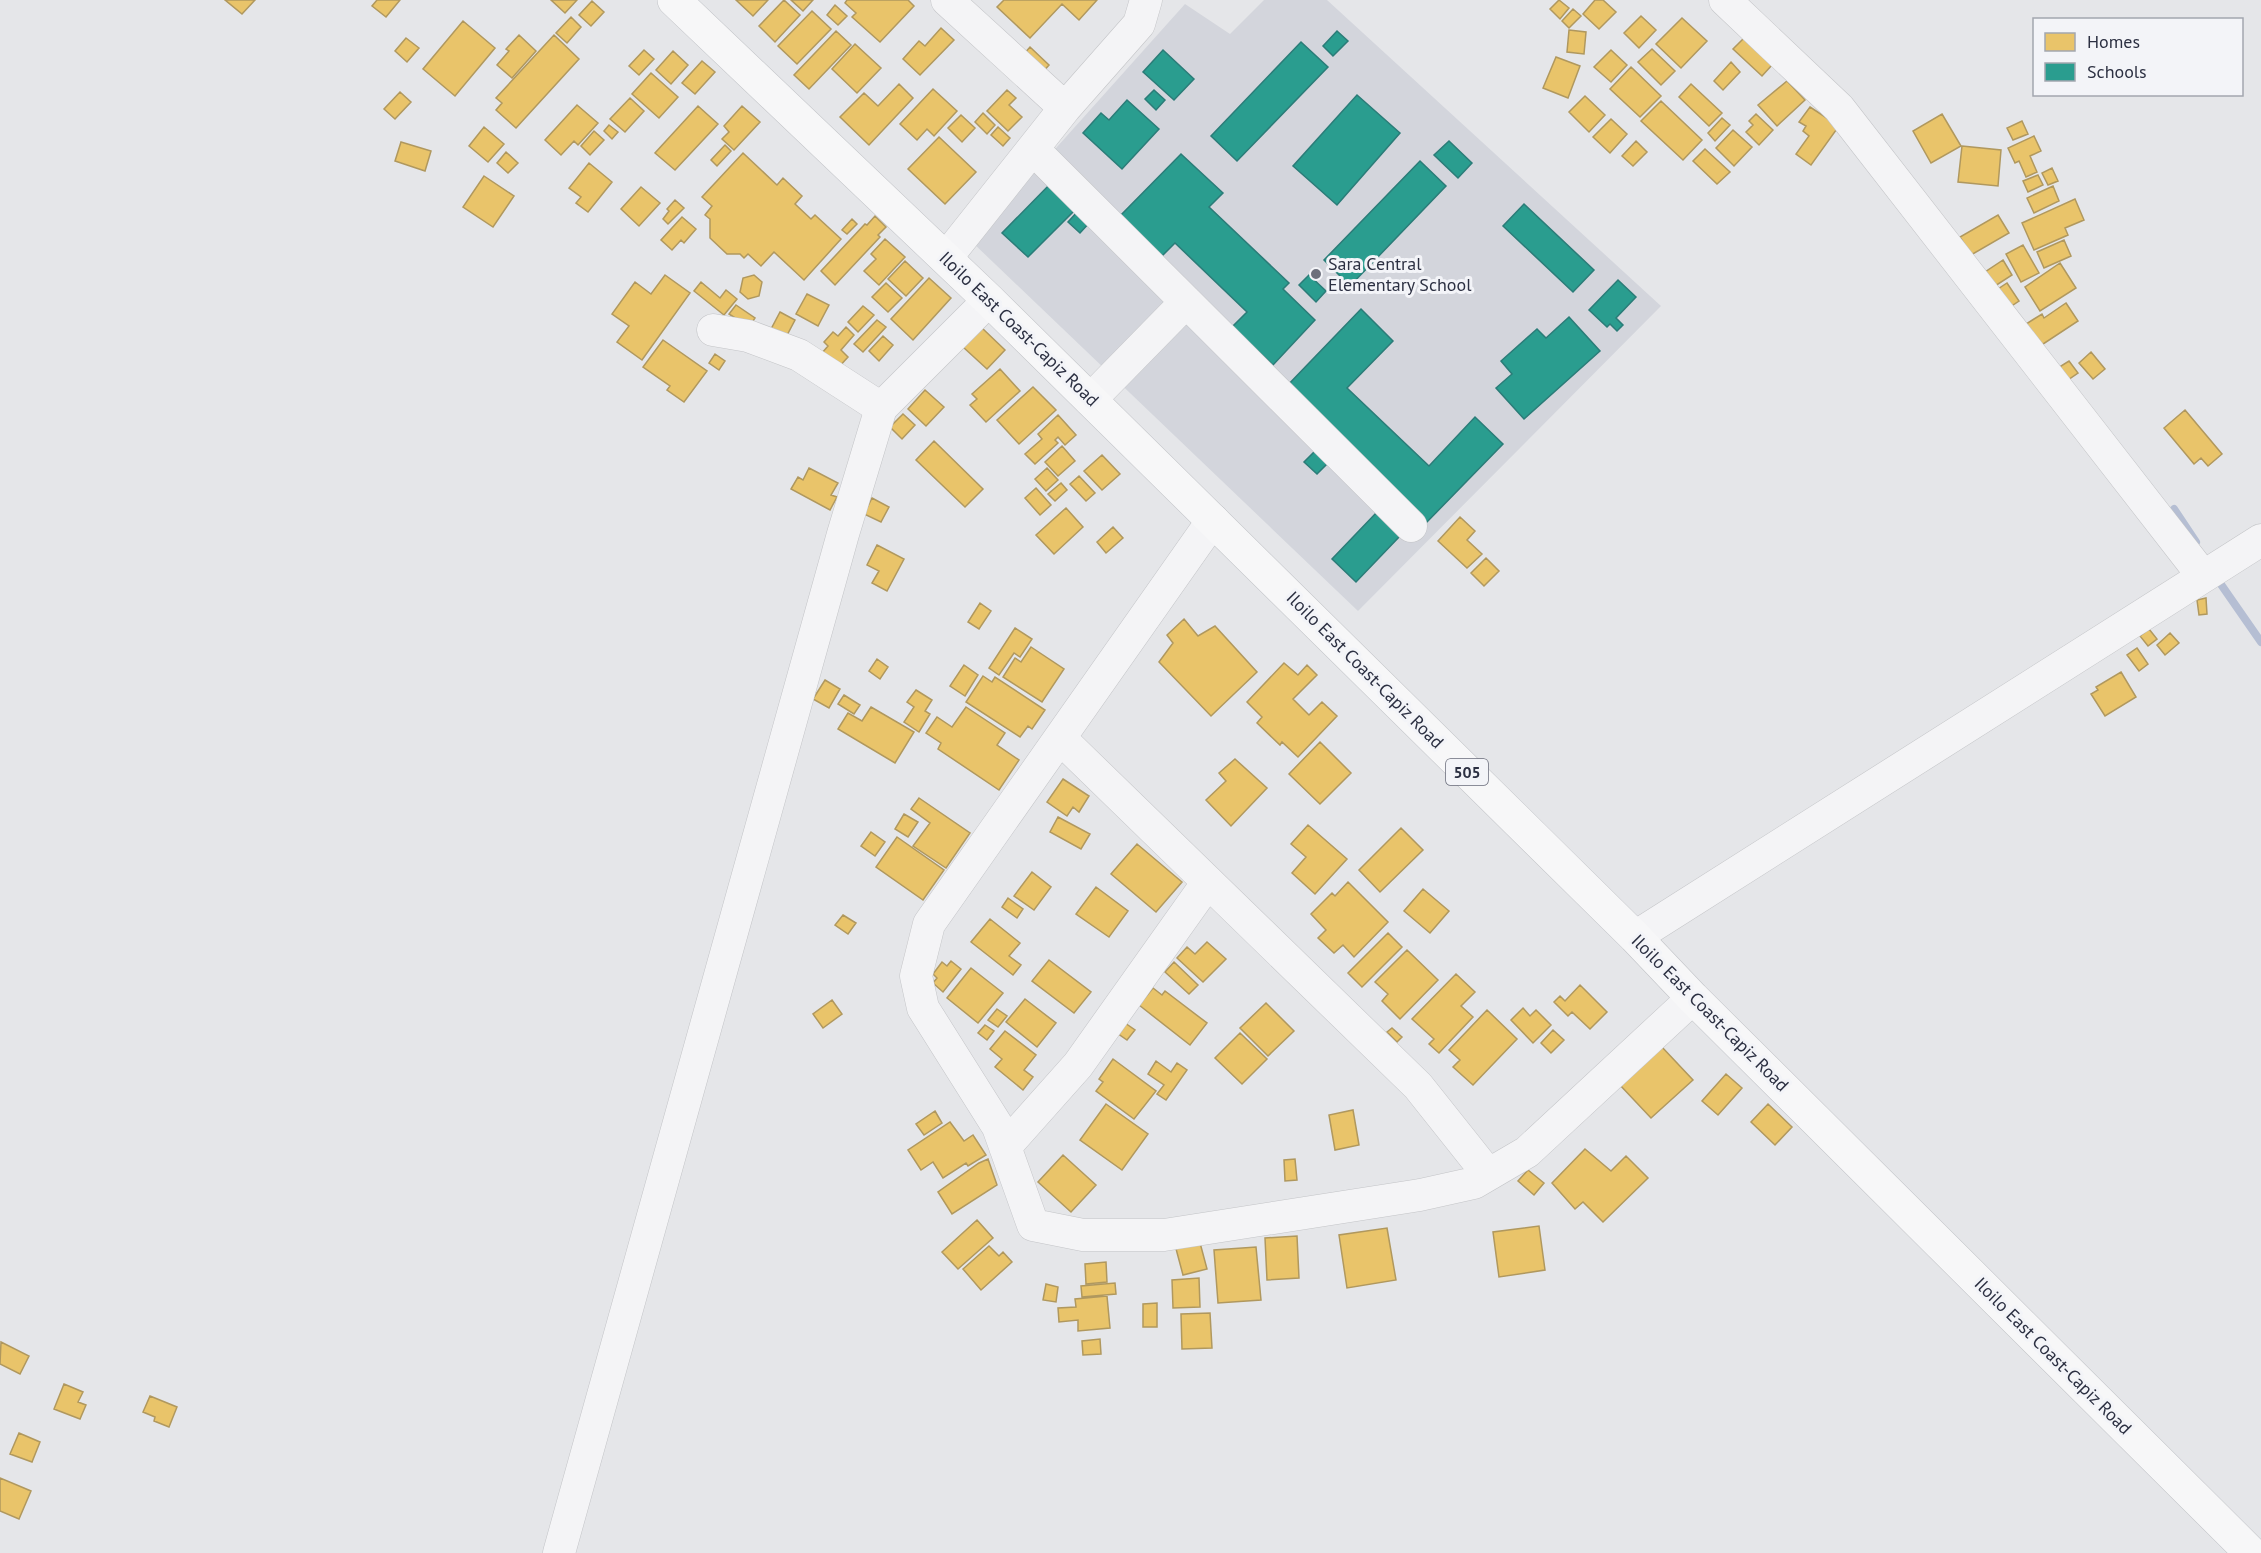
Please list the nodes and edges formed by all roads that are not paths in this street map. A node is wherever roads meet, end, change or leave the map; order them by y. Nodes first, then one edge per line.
1 (674, 0) edge
2 (947, 0) edge
3 (1146, 0) edge
4 (1725, 0) edge
5 (1065, 108) junction
6 (1033, 149) junction
7 (946, 258) junction
8 (989, 300) junction
9 (1186, 302) junction
10 (713, 330) dead end
11 (1090, 400) junction
12 (881, 408) junction
13 (1213, 520) junction
14 (1411, 526) dead end
15 (2261, 540) edge
16 (2203, 576) junction
17 (1060, 738) junction
18 (1208, 882) junction
19 (1635, 937) junction
20 (1693, 998) junction
21 (1005, 1146) junction
22 (1488, 1174) junction
23 (560, 1553) edge
24 (2251, 1553) edge

1 - 7 main road, Iloilo East Coast-Capiz Road / 505
2 - 5 street
3 - 5 street
4 - 16 street
5 - 6 street
6 - 7 street
6 - 9 street
7 - 8 main road, Iloilo East Coast-Capiz Road / 505
8 - 11 main road, Iloilo East Coast-Capiz Road / 505
8 - 12 street
9 - 11 street
9 - 14 street
10 - 12 street
11 - 13 main road, Iloilo East Coast-Capiz Road / 505
12 - 23 street
13 - 17 street
13 - 19 main road, Iloilo East Coast-Capiz Road / 505
15 - 16 street
16 - 19 street
17 - 18 street
17 - 21 street
18 - 21 street
18 - 22 street
19 - 20 main road, Iloilo East Coast-Capiz Road / 505
20 - 22 street
20 - 24 main road, Iloilo East Coast-Capiz Road / 505
21 - 22 street

